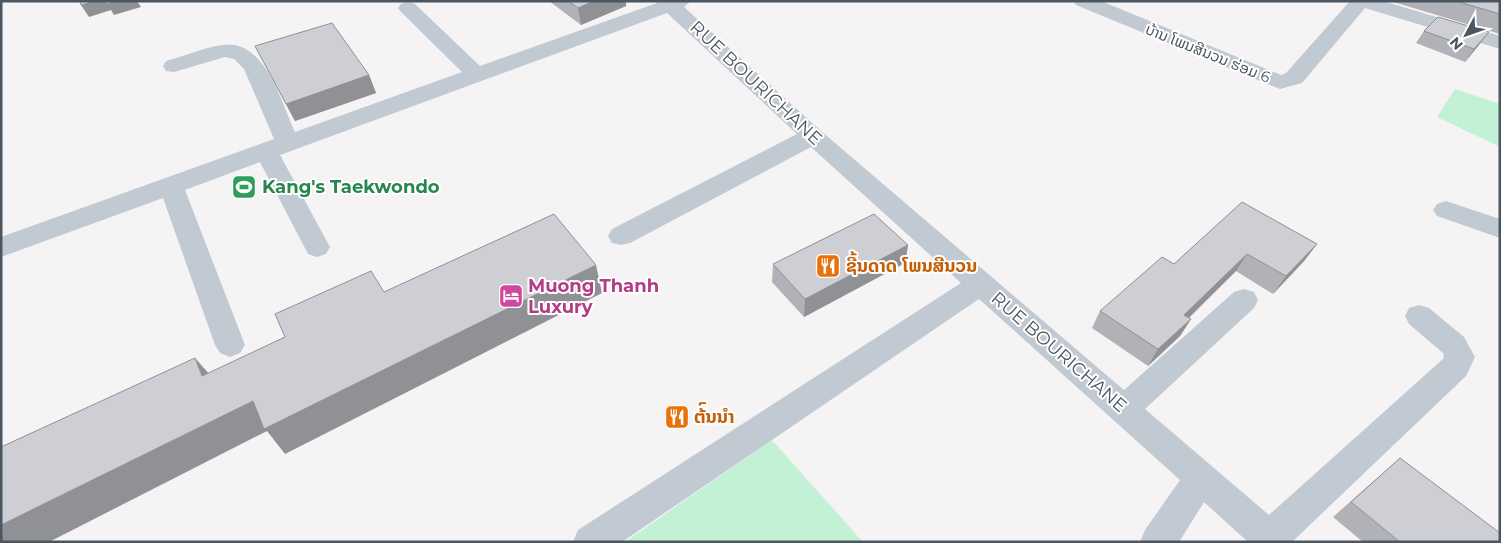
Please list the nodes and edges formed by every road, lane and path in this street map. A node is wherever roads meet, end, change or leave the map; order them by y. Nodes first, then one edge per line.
1 (1083, 1) edge
2 (1362, 1) edge
3 (673, 3) edge
4 (408, 8) dead end
5 (1500, 43) edge
6 (174, 66) dead end
7 (476, 74) junction
8 (813, 136) junction
9 (277, 148) junction
10 (171, 186) junction
11 (1446, 210) dead end
12 (1500, 229) edge
13 (621, 236) dead end
14 (1, 247) edge
15 (317, 247) dead end
16 (981, 284) junction
17 (1244, 300) dead end
18 (1419, 316) dead end
19 (230, 345) dead end
20 (1124, 409) junction
21 (1201, 478) junction
22 (1272, 540) edge
23 (591, 542) edge
24 (1158, 542) edge

1 - 2 street, ບ້ານ ໂພນສີນວນ ຮ່ອມ 6
2 - 5 street
3 - 7 street
3 - 8 street, RUE BOURICHANE
4 - 7 street
6 - 9 street
7 - 9 street
8 - 13 street
8 - 16 street, RUE BOURICHANE
9 - 10 street
9 - 15 street
10 - 14 street
10 - 19 street
11 - 12 street
16 - 20 street, RUE BOURICHANE
16 - 23 street
17 - 20 street
18 - 22 street
20 - 21 street, RUE BOURICHANE
21 - 22 street, RUE BOURICHANE
21 - 24 street

